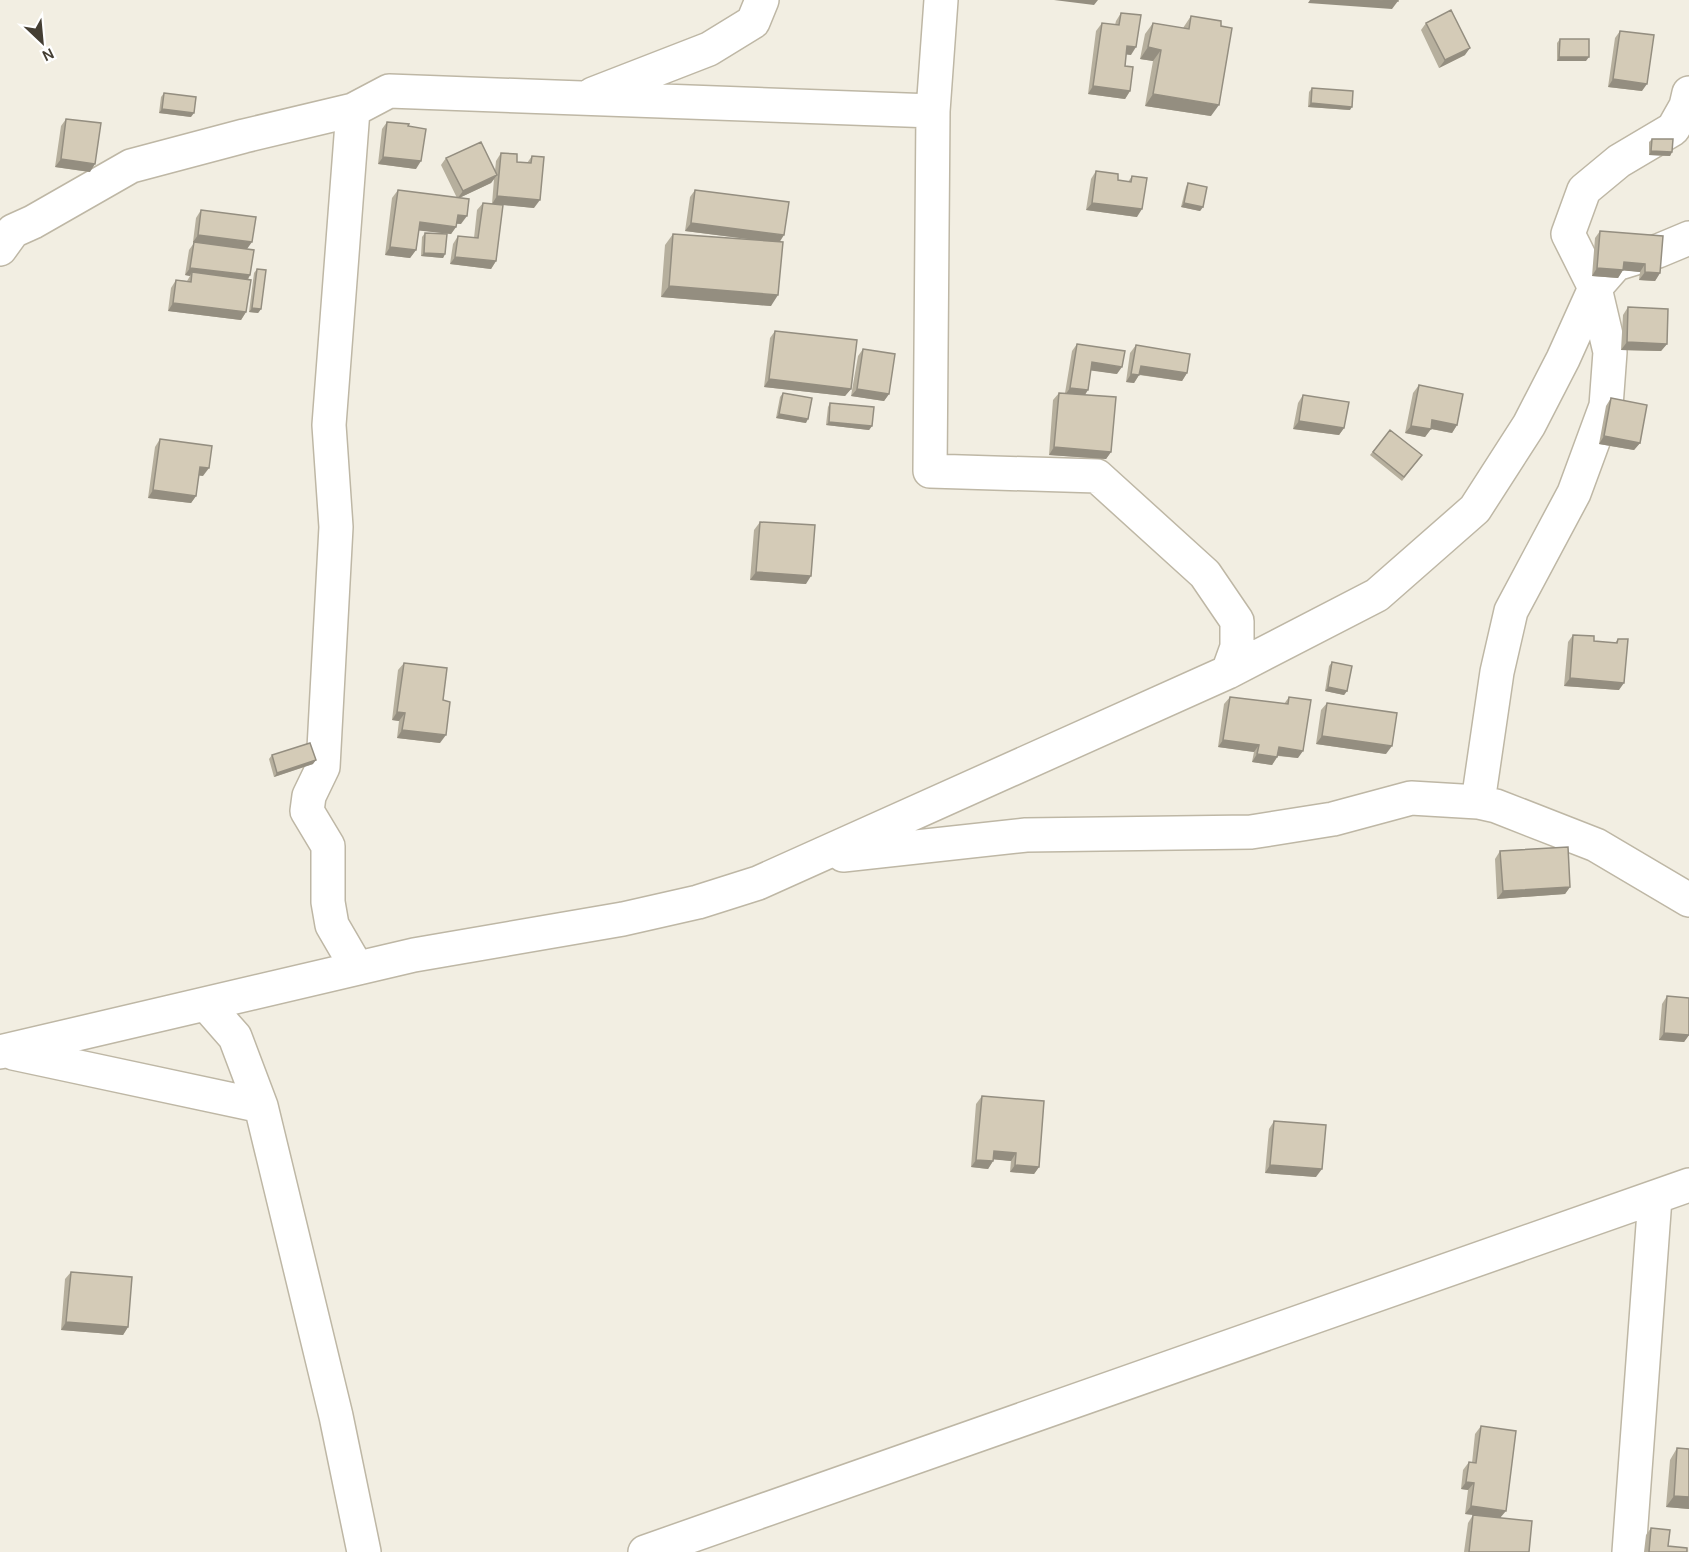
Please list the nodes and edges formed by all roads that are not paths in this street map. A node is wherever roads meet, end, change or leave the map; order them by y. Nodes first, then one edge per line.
1 (762, 0) edge
2 (941, 0) edge
3 (1689, 93) edge
4 (583, 98) junction
5 (353, 111) junction
6 (933, 111) junction
7 (1689, 238) edge
8 (0, 249) edge
9 (1595, 288) junction
10 (1228, 672) junction
11 (1478, 802) junction
12 (811, 858) junction
13 (1689, 900) edge
14 (357, 968) junction
15 (206, 1004) junction
16 (3, 1052) edge
17 (261, 1107) junction
18 (1689, 1185) edge
19 (1655, 1198) junction
20 (364, 1552) edge
21 (645, 1552) edge
22 (1629, 1552) edge

1 - 4 street
2 - 6 street
3 - 9 street
4 - 5 street
4 - 6 street
5 - 8 street
5 - 14 street
6 - 10 street
7 - 9 street
9 - 10 street
9 - 11 street
10 - 12 street
11 - 12 street
11 - 13 street
12 - 14 street
14 - 15 street
15 - 16 street
15 - 17 street
16 - 17 street
17 - 20 street
18 - 19 street
19 - 21 street
19 - 22 street

